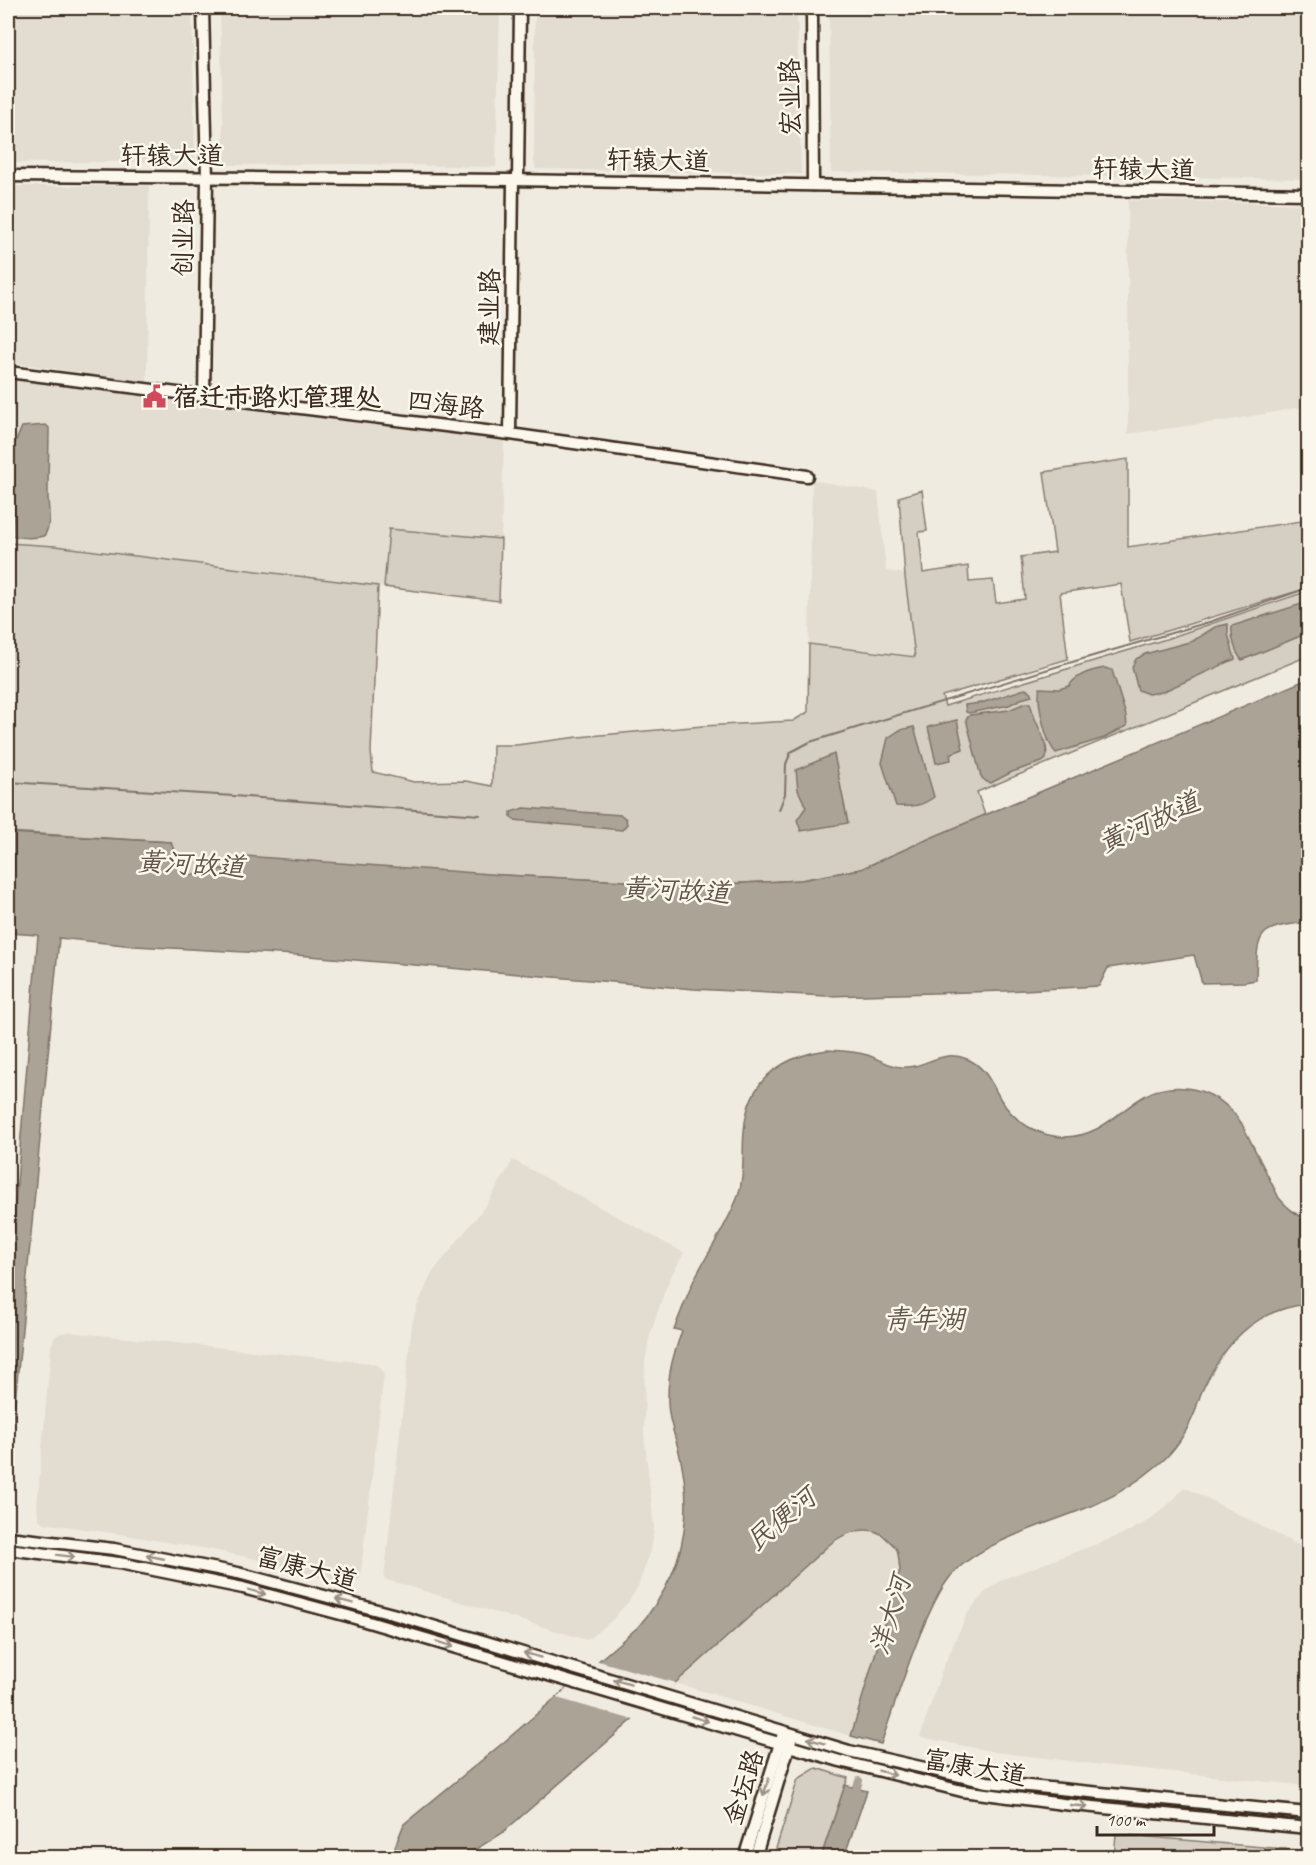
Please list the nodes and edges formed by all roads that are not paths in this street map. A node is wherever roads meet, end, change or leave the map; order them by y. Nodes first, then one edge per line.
1 (203, 8) edge
2 (520, 8) edge
3 (812, 8) edge
4 (8, 176) edge
5 (207, 178) junction
6 (516, 180) junction
7 (813, 185) junction
8 (1308, 194) edge
9 (8, 372) edge
10 (204, 397) junction
11 (510, 434) junction
12 (807, 476) dead end
13 (8, 1537) edge
14 (8, 1549) edge
15 (734, 1716) junction
16 (730, 1728) junction
17 (789, 1733) junction
18 (785, 1744) junction
19 (1308, 1813) edge
20 (1308, 1828) edge
21 (744, 1857) edge
22 (754, 1857) edge

1 - 5 street, 创业路
2 - 6 street, 建业路
3 - 7 street, 宏业路
4 - 5 street, 轩辕大道
5 - 6 street, 轩辕大道
5 - 10 street, 创业路
6 - 7 street, 轩辕大道
6 - 11 street, 建业路
7 - 8 street, 轩辕大道
9 - 10 street, 四海路
10 - 11 street, 四海路
11 - 12 street, 四海路
15 -> 13 street, 富康大道
14 -> 16 street, 富康大道
15 - 16 street
15 - 17 street, 富康大道
16 - 18 street, 富康大道
17 - 18 street, 金坛路
19 -> 17 street, 富康大道
18 -> 20 street, 富康大道
18 -> 21 street, 金坛路
18 - 22 street, 金坛路

